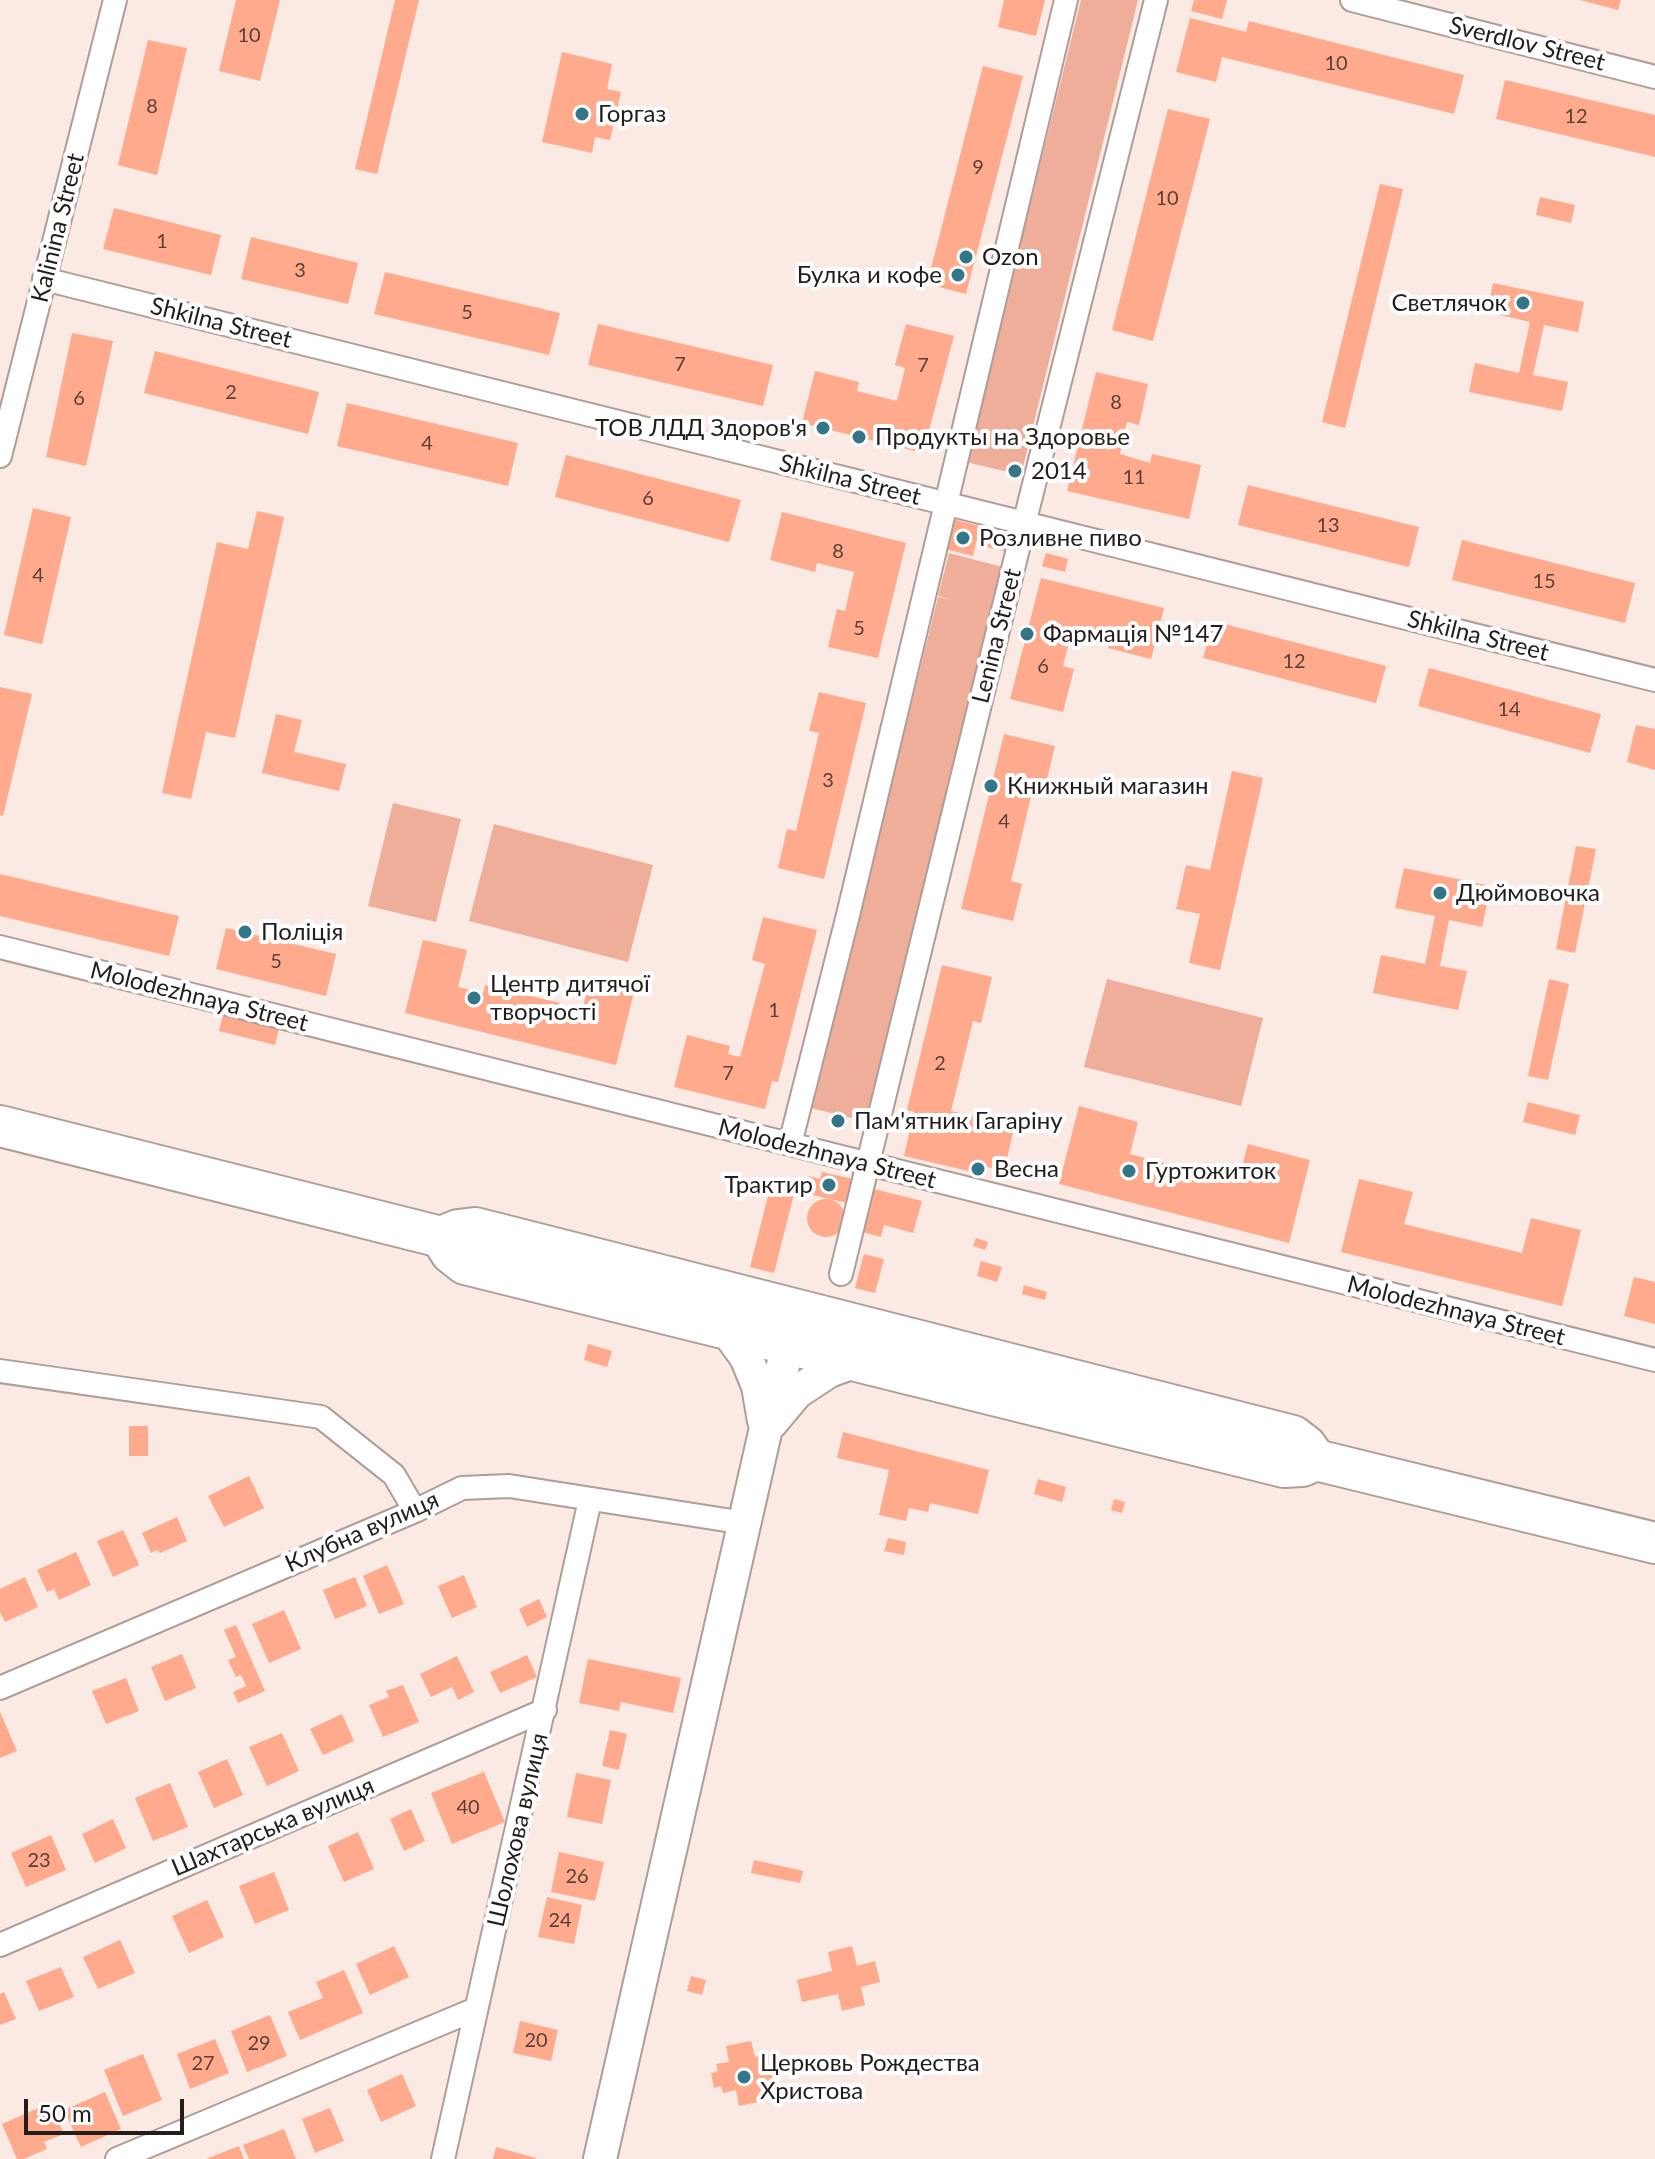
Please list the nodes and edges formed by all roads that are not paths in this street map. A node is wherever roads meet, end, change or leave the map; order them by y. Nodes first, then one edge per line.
1 (115, 0) edge
2 (1066, 0) edge
3 (1156, 0) edge
4 (1352, 0) edge
5 (1655, 77) edge
6 (44, 279) junction
7 (0, 456) edge
8 (946, 504) junction
9 (1024, 524) junction
10 (1655, 680) edge
11 (0, 947) edge
12 (0, 1126) edge
13 (790, 1144) junction
14 (869, 1164) junction
15 (841, 1274) dead end
16 (735, 1319) junction
17 (793, 1327) junction
18 (846, 1347) junction
19 (1655, 1360) edge
20 (0, 1371) edge
21 (766, 1428) junction
22 (590, 1500) junction
23 (415, 1511) junction
24 (745, 1523) junction
25 (1655, 1543) edge
26 (0, 1688) edge
27 (545, 1710) junction
28 (0, 1945) edge
29 (476, 2009) junction
30 (117, 2159) edge
31 (443, 2159) edge
32 (600, 2159) edge

1 - 6 street, Kalinina Street
2 - 8 street
3 - 9 street, Lenina Street
4 - 5 street, Sverdlov Street
6 - 7 street, Kalinina Street
6 - 8 street, Shkilna Street
8 - 9 street, Shkilna Street
8 - 13 street
9 - 10 street, Shkilna Street
9 - 14 street, Lenina Street
11 - 13 street, Molodezhnaya Street
12 - 16 highway
13 - 14 street, Molodezhnaya Street
14 - 15 street, Lenina Street
14 - 19 street, Molodezhnaya Street
16 - 17 highway
16 - 21 street
17 - 18 highway
17 - 21 street
18 - 21 street
18 - 25 highway
20 - 23 street
21 - 24 street
22 - 23 street, Клубна вулиця
22 - 24 street, Клубна вулиця
22 - 27 street, Шолохова вулиця
23 - 26 street, Клубна вулиця
24 - 32 street
27 - 28 street, Шахтарська вулиця
27 - 29 street, Шолохова вулиця
29 - 30 street
29 - 31 street, Шолохова вулиця

